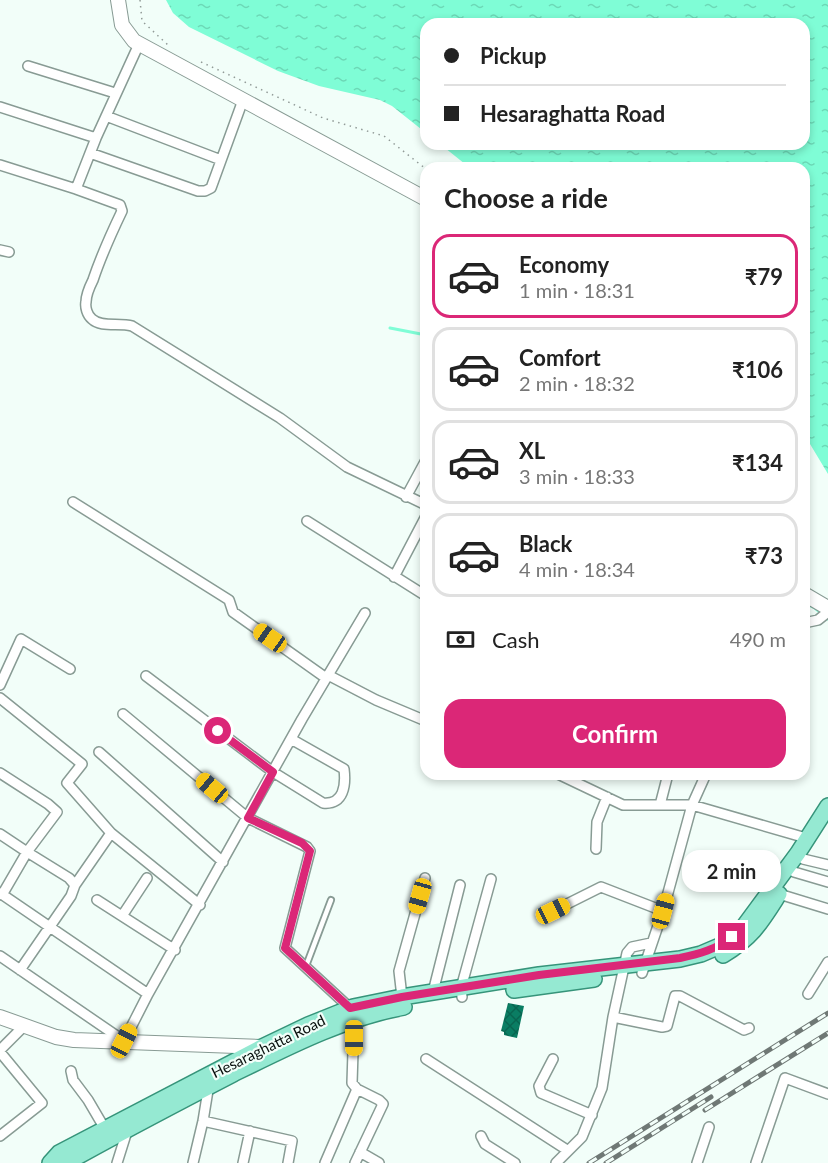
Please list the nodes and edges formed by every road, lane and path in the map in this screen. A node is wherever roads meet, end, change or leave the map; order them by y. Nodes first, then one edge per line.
1 (118, 0) edge
2 (140, 0) edge
3 (139, 44) junction
4 (171, 48) dead end
5 (199, 62) dead end
6 (28, 66) dead end
7 (115, 93) junction
8 (243, 100) junction
9 (0, 107) edge
10 (106, 116) junction
11 (96, 138) junction
12 (90, 153) junction
13 (221, 160) junction
14 (420, 164) edge
15 (0, 165) edge
16 (76, 189) junction
17 (420, 196) edge
18 (420, 471) edge
19 (406, 497) junction
20 (73, 502) dead end
21 (420, 503) edge
22 (307, 521) dead end
23 (420, 527) edge
24 (394, 577) junction
25 (420, 592) edge
26 (810, 599) edge
27 (365, 613) dead end
28 (825, 613) edge
29 (810, 620) edge
30 (70, 669) dead end
31 (146, 676) dead end
32 (327, 676) junction
33 (0, 685) edge
34 (0, 698) edge
35 (123, 714) dead end
36 (420, 718) edge
37 (291, 739) junction
38 (99, 752) dead end
39 (273, 772) junction
40 (0, 773) edge
41 (571, 780) edge
42 (666, 780) edge
43 (703, 780) edge
44 (607, 797) junction
45 (660, 805) junction
46 (692, 805) junction
47 (828, 806) edge
48 (248, 818) junction
49 (828, 822) edge
50 (111, 833) junction
51 (0, 834) edge
52 (596, 849) dead end
53 (27, 852) junction
54 (803, 853) junction
55 (223, 862) junction
56 (828, 865) edge
57 (147, 878) dead end
58 (425, 878) dead end
59 (491, 879) dead end
60 (828, 882) edge
61 (75, 885) junction
62 (460, 885) dead end
63 (1, 894) edge
64 (779, 894) junction
65 (98, 900) dead end
66 (331, 900) dead end
67 (200, 905) junction
68 (828, 909) edge
69 (553, 911) dead end
70 (663, 911) junction
71 (122, 916) junction
72 (50, 927) junction
73 (651, 943) junction
74 (175, 950) junction
75 (0, 956) edge
76 (828, 962) edge
77 (306, 966) junction
78 (643, 967) junction
79 (623, 969) junction
80 (20, 970) junction
81 (433, 992) junction
82 (461, 992) junction
83 (148, 994) junction
84 (807, 994) dead end
85 (402, 997) junction
86 (352, 1014) junction
87 (0, 1017) edge
88 (613, 1017) junction
89 (24, 1026) junction
90 (749, 1028) dead end
91 (124, 1041) junction
92 (0, 1051) edge
93 (265, 1052) junction
94 (426, 1059) dead end
95 (553, 1059) dead end
96 (71, 1071) dead end
97 (209, 1080) junction
98 (357, 1089) junction
99 (828, 1095) edge
100 (592, 1115) junction
101 (203, 1120) junction
102 (130, 1122) junction
103 (709, 1127) dead end
104 (105, 1129) junction
105 (250, 1131) junction
106 (0, 1136) edge
107 (481, 1136) dead end
108 (567, 1150) junction
109 (360, 1152) junction
110 (58, 1163) edge
111 (117, 1163) edge
112 (193, 1163) edge
113 (243, 1163) edge
114 (288, 1163) edge
115 (325, 1163) edge
116 (355, 1163) edge
117 (379, 1163) edge
118 (515, 1163) edge
119 (556, 1163) edge
120 (697, 1163) edge
121 (756, 1163) edge

1 - 3 street
2 - 4 path
3 - 7 street
3 - 8 street
5 - 14 path
6 - 7 street
7 - 10 street
8 - 13 street
8 - 17 street
9 - 11 street
10 - 11 street
10 - 13 street
11 - 12 street
12 - 13 street
12 - 16 street
15 - 16 street
16 - 19 street
18 - 19 street
19 - 21 street
20 - 32 street
22 - 24 street
23 - 24 street
24 - 25 street
26 - 28 street
27 - 32 street
28 - 29 street
30 - 33 street
31 - 39 street
32 - 36 street
32 - 37 street
34 - 50 street
35 - 48 street
37 - 39 street
37 - 39 street
38 - 55 street
39 - 48 street
40 - 53 street
41 - 44 street
42 - 45 street
43 - 46 street
44 - 45 street
44 - 52 street
45 - 46 street
46 - 54 street
46 - 70 street
47 - 54 main road
48 - 55 street
48 - 77 street
49 - 54 main road
50 - 61 street
50 - 67 street
51 - 53 street
53 - 61 street
53 - 63 street
54 - 56 street
54 - 60 street
54 - 64 main road
54 - 78 main road
55 - 67 street
57 - 71 street
58 - 85 street
59 - 82 street
61 - 72 street
62 - 81 street
63 - 72 street
64 - 68 street
64 - 78 main road
65 - 71 street
66 - 77 lane
67 - 74 street
69 - 70 street
70 - 73 street
71 - 74 street
72 - 80 street
72 - 83 street
73 - 78 street
73 - 79 street
74 - 83 street
75 - 80 street
76 - 84 street
77 - 86 street
78 - 79 main road
79 - 82 main road
79 - 88 street
80 - 91 street
81 - 82 main road
81 - 85 main road
82 - 86 main road
83 - 91 street
85 - 86 main road
86 - 93 main road
86 - 98 street
87 - 89 street
88 - 90 street
88 - 100 street
89 - 91 street
89 - 92 street
91 - 93 street
92 - 106 street
93 - 97 main road
94 - 108 street
95 - 100 street
96 - 104 street
97 - 101 street
97 - 102 main road
98 - 109 street
98 - 115 street
99 - 121 street
100 - 108 street
101 - 105 street
101 - 112 street
102 - 104 main road
102 - 110 main road
102 - 111 street
103 - 120 street
104 - 110 main road
105 - 113 street
105 - 114 street
107 - 118 street
108 - 119 street
109 - 116 street
109 - 117 street

